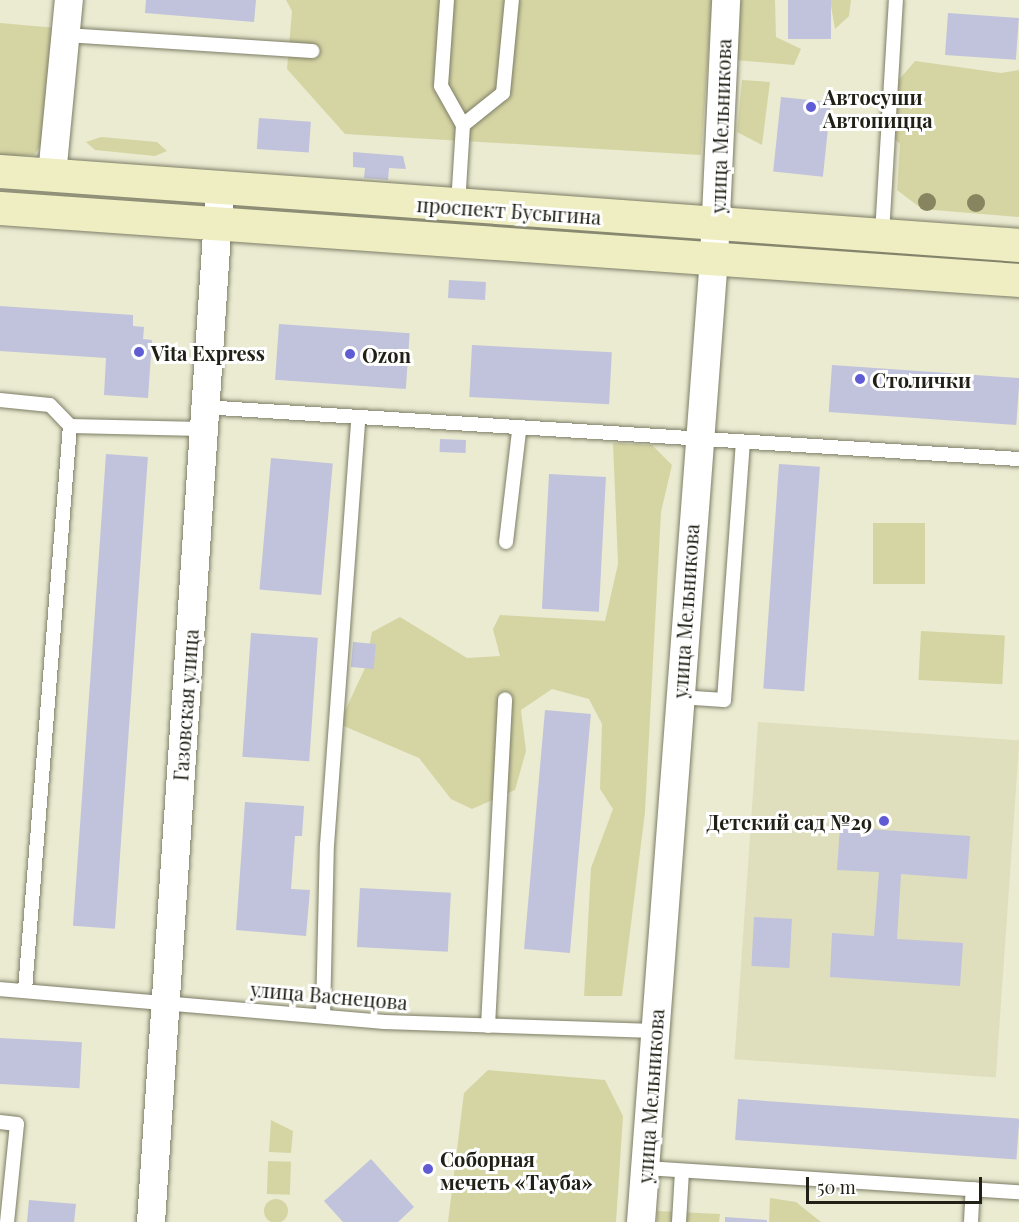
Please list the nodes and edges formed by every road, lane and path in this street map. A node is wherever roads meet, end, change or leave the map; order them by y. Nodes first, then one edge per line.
1 (69, 0) edge
2 (447, 0) edge
3 (512, 0) edge
4 (726, 0) edge
5 (896, 0) edge
6 (65, 35) junction
7 (312, 51) dead end
8 (463, 125) junction
9 (0, 171) edge
10 (52, 175) junction
11 (220, 188) junction
12 (458, 207) junction
13 (0, 208) edge
14 (216, 224) junction
15 (716, 225) junction
16 (882, 234) junction
17 (1019, 245) edge
18 (714, 258) junction
19 (1019, 280) edge
20 (0, 400) edge
21 (203, 418) junction
22 (358, 420) junction
23 (70, 426) junction
24 (519, 431) junction
25 (698, 442) junction
26 (743, 444) junction
27 (1019, 459) edge
28 (506, 542) dead end
29 (679, 698) junction
30 (505, 699) dead end
31 (0, 988) edge
32 (25, 990) junction
33 (165, 999) junction
34 (324, 1016) junction
35 (488, 1026) junction
36 (655, 1031) junction
37 (0, 1122) edge
38 (645, 1168) junction
39 (682, 1171) junction
40 (973, 1190) junction
41 (1019, 1192) edge
42 (7, 1222) edge
43 (151, 1222) edge
44 (641, 1222) edge
45 (679, 1222) edge
46 (971, 1222) edge

1 - 6 street
2 - 8 lane
3 - 8 lane
4 - 15 street, улица Мельникова
5 - 16 lane
6 - 7 lane
6 - 10 street
8 - 12 lane
9 - 10 main road, проспект Бусыгина
10 - 11 main road, проспект Бусыгина
11 - 12 main road, проспект Бусыгина
11 - 14 street, Газовская улица
12 - 15 main road, проспект Бусыгина
13 - 14 main road, проспект Бусыгина
14 - 18 main road, проспект Бусыгина
14 - 21 street, Газовская улица
15 - 16 main road, проспект Бусыгина
15 - 18 street, улица Мельникова
16 - 17 main road, проспект Бусыгина
18 - 19 main road, проспект Бусыгина
18 - 25 street, улица Мельникова
20 - 23 lane
21 - 22 lane
21 - 23 lane
21 - 33 street, Газовская улица
22 - 24 lane
22 - 34 lane
23 - 32 lane
24 - 25 lane
24 - 28 lane
25 - 26 lane
25 - 29 street, улица Мельникова
26 - 27 lane
26 - 29 lane
29 - 36 street, улица Мельникова
30 - 35 lane
31 - 32 lane, улица Васнецова
32 - 33 lane, улица Васнецова
33 - 34 lane, улица Васнецова
33 - 43 street, Газовская улица
34 - 35 lane, улица Васнецова
35 - 36 lane, улица Васнецова
36 - 38 street, улица Мельникова
37 - 42 lane
38 - 39 lane
38 - 44 street, улица Мельникова
39 - 40 lane
39 - 45 lane
40 - 41 lane
40 - 46 lane

